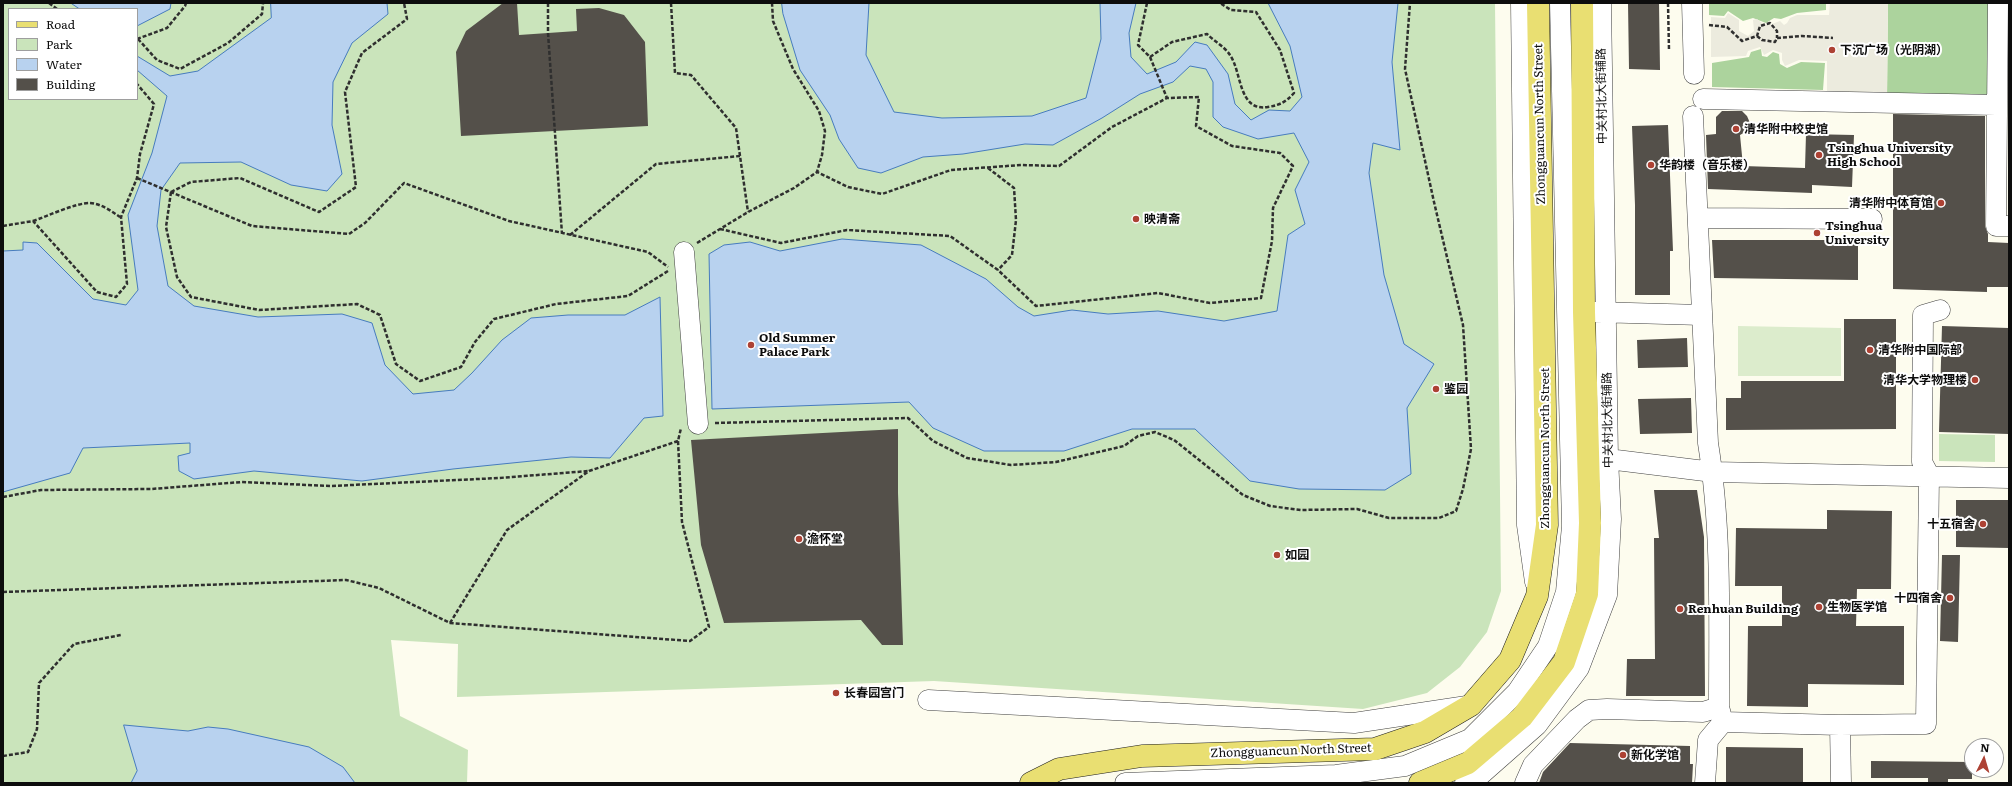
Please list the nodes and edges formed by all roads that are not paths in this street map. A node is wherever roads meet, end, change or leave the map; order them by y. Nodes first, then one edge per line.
1 (1521, 3) edge
2 (1538, 3) edge
3 (1560, 3) edge
4 (1582, 3) edge
5 (1601, 3) edge
6 (1692, 3) edge
7 (1998, 3) edge
8 (1694, 74) dead end
9 (1703, 99) dead end
10 (1996, 105) junction
11 (1693, 116) dead end
12 (1698, 218) junction
13 (1872, 219) dead end
14 (2009, 226) edge
15 (684, 252) road end
16 (1940, 310) dead end
17 (1584, 312) junction
18 (1606, 313) junction
19 (1702, 315) junction
20 (698, 424) road end
21 (1608, 459) junction
22 (1713, 472) junction
23 (1929, 475) junction
24 (2009, 478) edge
25 (1537, 596) junction
26 (928, 700) dead end
27 (1471, 705) junction
28 (1721, 715) junction
29 (1840, 725) junction
30 (1031, 783) edge
31 (1125, 783) edge
32 (1420, 783) edge
33 (1465, 783) edge
34 (1525, 783) edge
35 (1705, 783) edge
36 (1841, 783) edge

1 - 25 street
2 - 25 main road, Zhongguancun North Street
3 - 31 street, Zhongguancun North Street
4 - 17 main road
5 - 18 street, 中关村北大街辅路
6 - 8 street
7 - 10 street
9 - 10 street
10 - 14 street
11 - 12 street
12 - 13 street
12 - 19 street
15 - 20 street
16 - 23 street
17 - 18 street
17 - 32 main road
18 - 19 street
18 - 21 street, 中关村北大街辅路
19 - 22 street
21 - 22 street
21 - 33 street, 中关村北大街辅路
22 - 23 street
22 - 28 street
23 - 24 street
23 - 29 street
25 - 27 main road, Zhongguancun North Street
26 - 27 street
27 - 30 main road, Zhongguancun North Street
28 - 29 street
28 - 34 street
28 - 35 street
29 - 36 street

